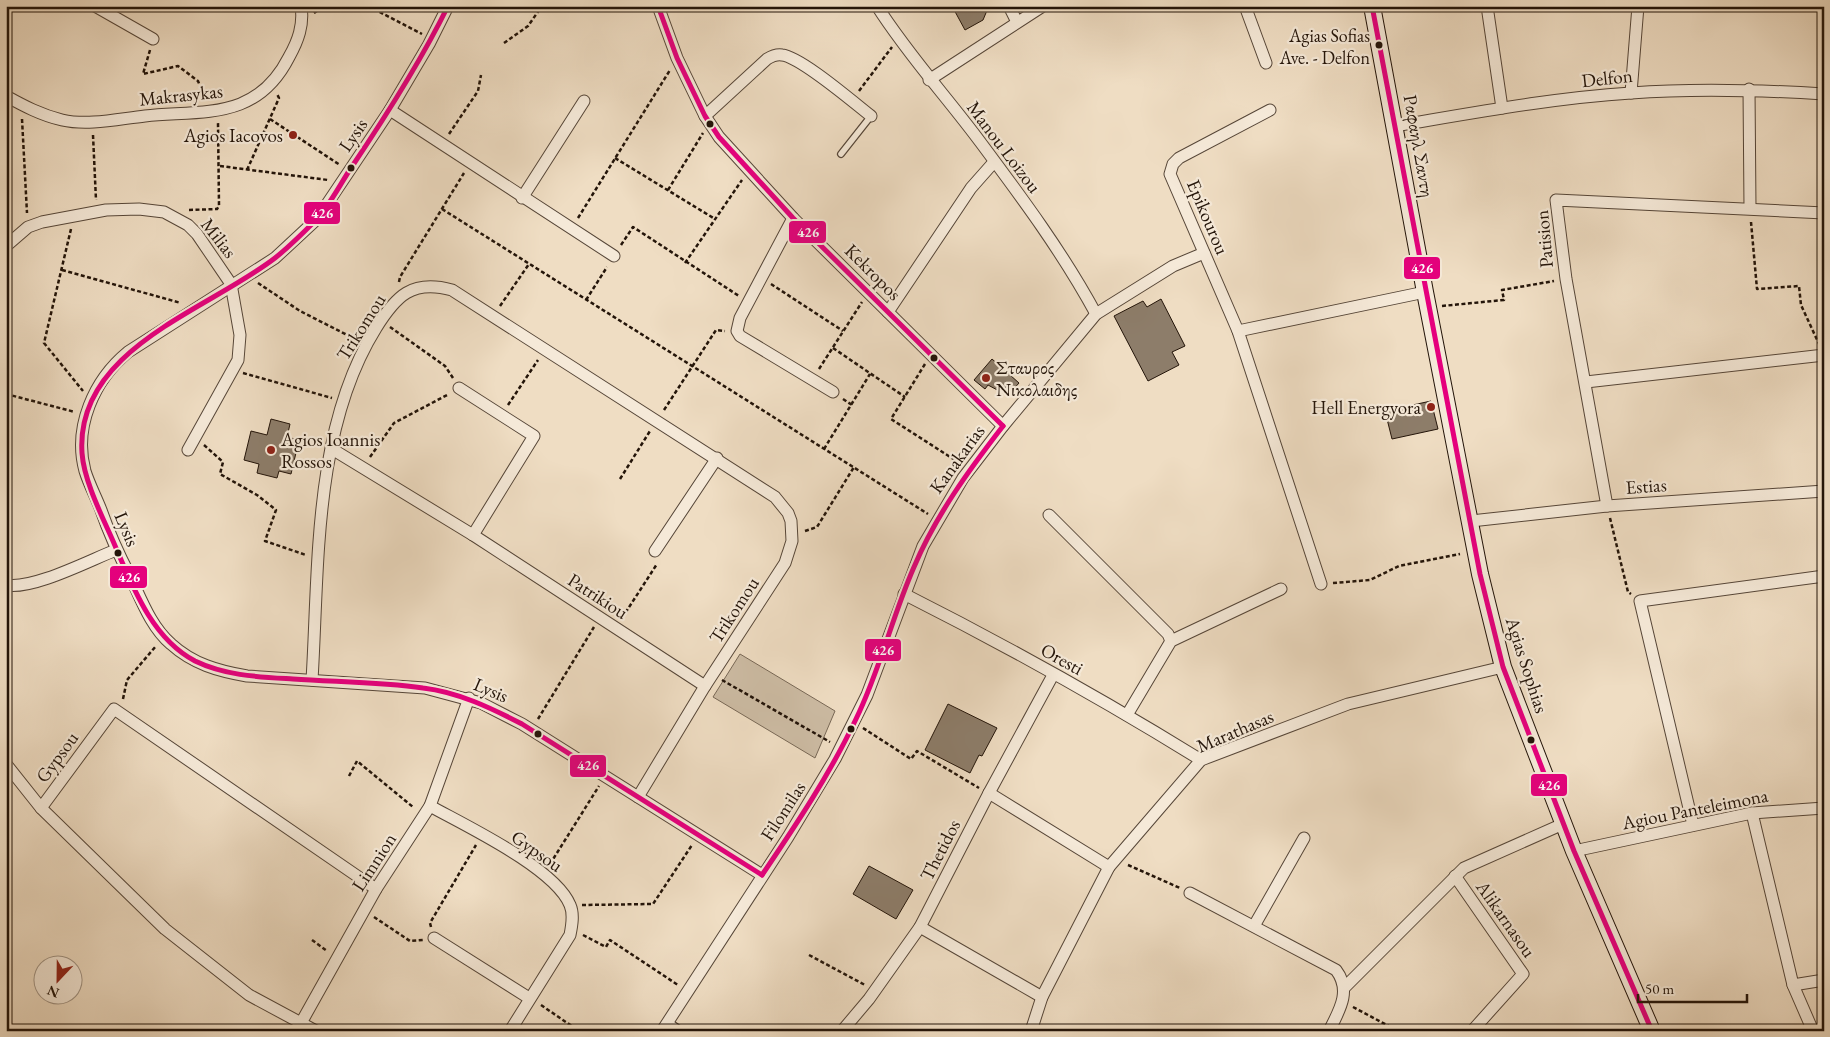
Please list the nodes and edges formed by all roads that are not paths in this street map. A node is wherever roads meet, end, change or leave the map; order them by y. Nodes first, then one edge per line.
1 (95, 6) edge
2 (301, 6) edge
3 (448, 6) edge
4 (658, 6) edge
5 (877, 6) edge
6 (1009, 6) edge
7 (1043, 6) edge
8 (1245, 6) edge
9 (1372, 6) edge
10 (1487, 6) edge
11 (1638, 6) edge
12 (1017, 22) junction
13 (153, 39) road end
14 (1266, 63) dead end
15 (929, 80) junction
16 (1749, 89) junction
17 (1631, 93) junction
18 (1824, 94) edge
19 (6, 96) edge
20 (584, 101) dead end
21 (1502, 108) junction
22 (390, 110) junction
23 (1270, 110) dead end
24 (871, 116) joint
25 (707, 120) junction
26 (1395, 126) junction
27 (841, 154) dead end
28 (994, 162) junction
29 (522, 198) junction
30 (1750, 208) junction
31 (1824, 213) edge
32 (794, 218) junction
33 (6, 246) edge
34 (1204, 253) junction
35 (614, 256) dead end
36 (231, 284) junction
37 (1427, 300) junction
38 (888, 312) junction
39 (1096, 314) junction
40 (1238, 332) junction
41 (1824, 355) edge
42 (1586, 382) junction
43 (459, 388) road end
44 (833, 392) dead end
45 (1003, 426) junction
46 (332, 449) junction
47 (188, 450) dead end
48 (717, 458) junction
49 (1824, 491) edge
50 (1607, 506) junction
51 (1049, 515) dead end
52 (1471, 521) junction
53 (473, 535) junction
54 (116, 550) junction
55 (654, 551) road end
56 (1824, 576) edge
57 (1321, 584) road end
58 (6, 585) edge
59 (1281, 589) dead end
60 (904, 594) junction
61 (1171, 642) junction
62 (1503, 667) junction
63 (1054, 675) junction
64 (312, 680) junction
65 (705, 686) junction
66 (469, 698) junction
67 (1127, 714) junction
68 (1201, 760) junction
69 (6, 764) edge
70 (989, 794) junction
71 (638, 796) junction
72 (41, 808) junction
73 (1824, 808) edge
74 (427, 811) junction
75 (1752, 813) junction
76 (1563, 824) junction
77 (1693, 825) junction
78 (1304, 838) dead end
79 (1574, 851) junction
80 (1112, 863) junction
81 (762, 875) junction
82 (1455, 876) junction
83 (376, 889) junction
84 (1190, 893) road end
85 (1254, 926) junction
86 (920, 927) junction
87 (434, 938) road end
88 (1824, 980) edge
89 (1793, 985) junction
90 (1344, 988) junction
91 (1042, 997) junction
92 (529, 998) junction
93 (301, 1023) junction
94 (665, 1026) edge
95 (316, 1031) edge
96 (510, 1031) edge
97 (682, 1031) edge
98 (842, 1031) edge
99 (1031, 1031) edge
100 (1329, 1031) edge
101 (1472, 1031) edge
102 (1652, 1031) edge
103 (1813, 1031) edge

1 - 13 street
2 - 19 street, Makrasykas
3 - 22 street, Lysis
4 - 25 street, Kekropos
5 - 15 street, Manou Loizou
6 - 12 street
7 - 12 street
8 - 14 street
9 - 26 street, Ραφαηλ Σαντη
10 - 21 street
11 - 17 street
12 - 15 street
15 - 28 street, Manou Loizou
16 - 17 street, Delfon
16 - 18 street, Delfon
16 - 30 street
17 - 21 street, Delfon
20 - 29 street
21 - 26 street, Delfon
22 - 29 street
22 - 36 street, Lysis
23 - 34 street, Epikourou
24 - 25 street
24 - 27 lane
25 - 32 street, Kekropos
26 - 37 street, Ραφαηλ Σαντη
28 - 38 street
28 - 39 street, Manou Loizou
29 - 35 street
30 - 31 street, Patision
30 - 42 street, Patision
32 - 38 street, Kekropos
32 - 44 street
33 - 36 street, Milias
34 - 39 street, Kanakarias
34 - 40 street, Epikourou
36 - 47 street, Milias
36 - 54 street, Lysis
37 - 40 street
37 - 52 street, Agias Sophias
38 - 45 street, Kekropos
39 - 45 street, Kanakarias
40 - 57 street, Epikourou
41 - 42 street
42 - 50 street, Patision
43 - 53 street
45 - 60 street, Kanakarias
46 - 48 street, Trikomou
46 - 53 street, Patrikiou
46 - 64 street, Trikomou
48 - 55 street
48 - 65 street, Trikomou
49 - 50 street, Estias
50 - 52 street, Estias
51 - 61 street
52 - 62 street, Agias Sophias
53 - 65 street, Patrikiou
54 - 58 street
54 - 64 street, Lysis
56 - 77 street
59 - 61 street
60 - 63 street, Oresti
60 - 81 street, Filomilas
61 - 67 street
62 - 68 street, Marathasas
62 - 76 street, Agias Sophias
63 - 67 street, Oresti
63 - 70 street, Thetidos
64 - 66 street, Lysis
65 - 71 street, Trikomou
66 - 71 street, Lysis
66 - 74 street, Limnion
67 - 68 street, Oresti
68 - 80 street, Marathasas
69 - 72 street
70 - 80 street
70 - 86 street, Thetidos
71 - 81 street, Lysis
72 - 83 street, Gypsou
72 - 93 street, Gypsou
73 - 75 street, Agiou Panteleimona
74 - 83 street, Limnion
74 - 92 street, Gypsou
75 - 77 street, Agiou Panteleimona
75 - 89 street
76 - 79 street, Agias Sophias
76 - 82 street
77 - 79 street, Agiou Panteleimona
78 - 85 street
79 - 102 street, Agias Sophias
80 - 91 street, Marathasas
81 - 94 street, Filomilas
82 - 90 street, Alikarnasou
82 - 101 street, Alikarnasou
83 - 93 street, Limnion
84 - 85 street
85 - 90 street
86 - 91 street
86 - 98 street, Thetidos
87 - 92 street
88 - 89 street
89 - 103 street
90 - 100 street
91 - 99 street, Marathasas
92 - 96 street
93 - 95 street
94 - 97 lane

